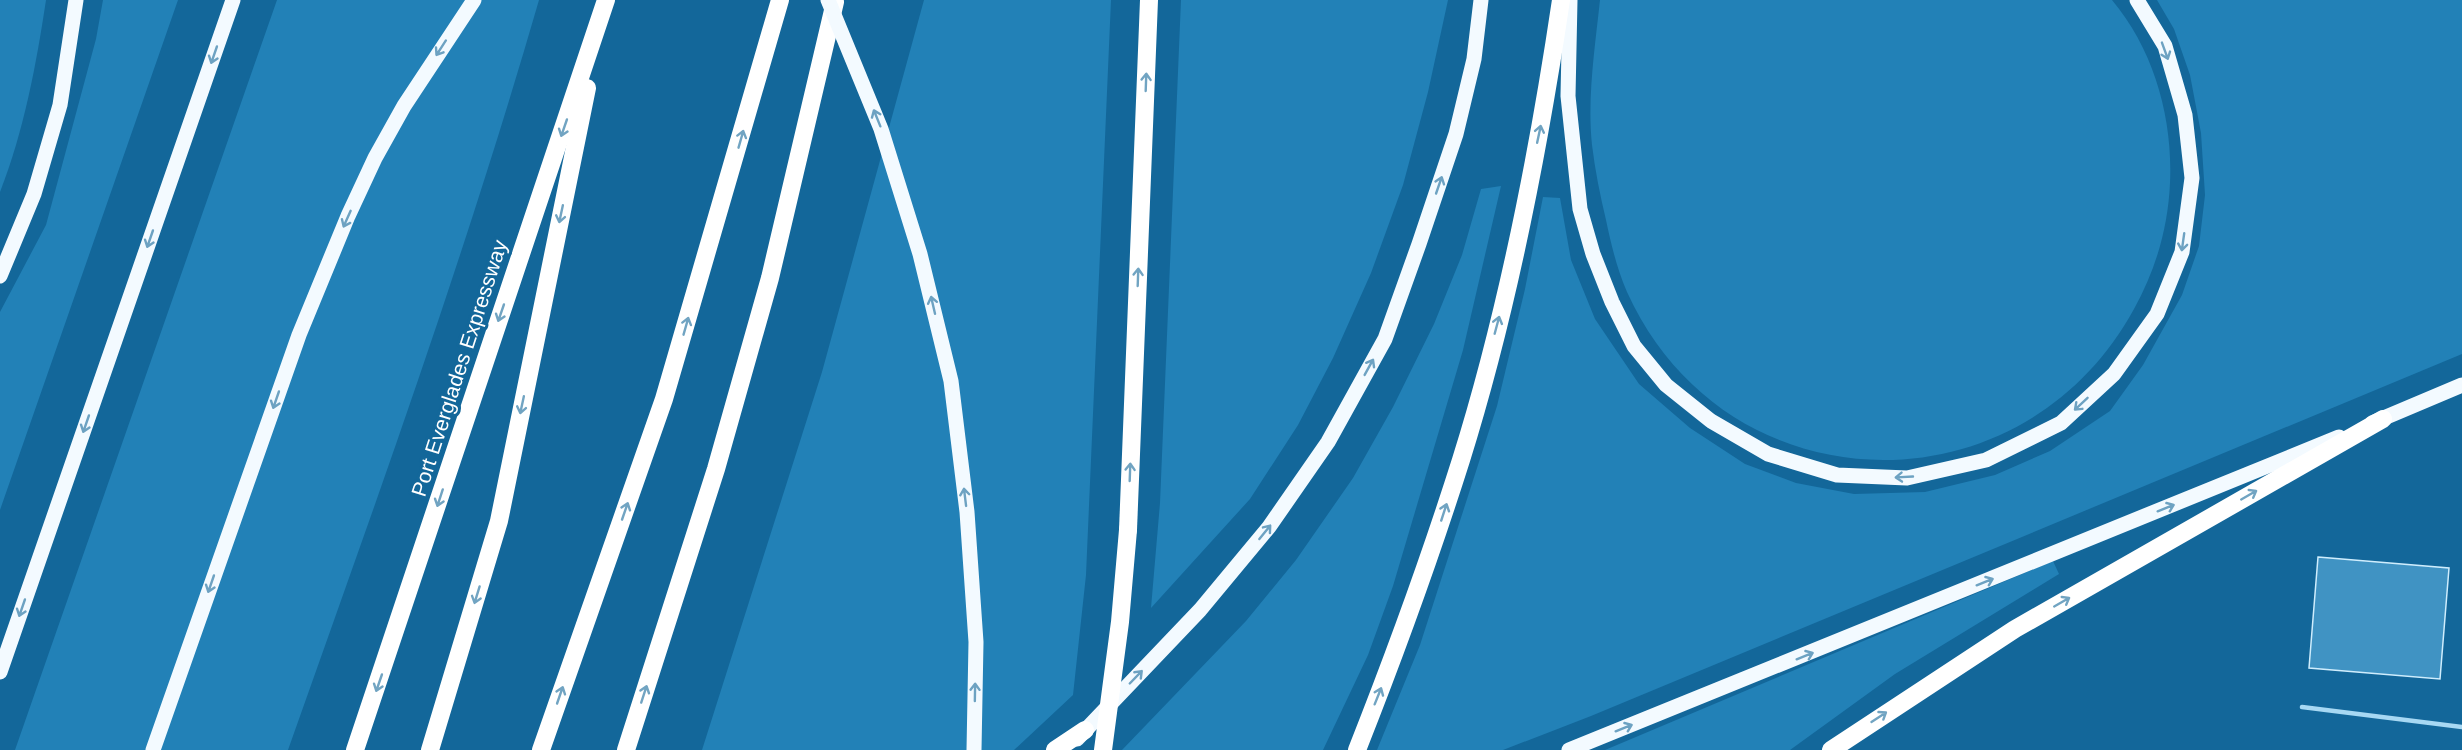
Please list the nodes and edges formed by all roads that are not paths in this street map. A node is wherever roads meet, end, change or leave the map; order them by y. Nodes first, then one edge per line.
1 (76, 0) edge
2 (233, 0) edge
3 (474, 0) edge
4 (780, 0) edge
5 (828, 0) edge
6 (836, 0) edge
7 (1149, 0) edge
8 (1481, 0) edge
9 (1561, 0) edge
10 (1570, 0) edge
11 (2137, 0) edge
12 (604, 6) edge
13 (0, 276) edge
14 (2462, 385) edge
15 (2383, 419) junction
16 (0, 672) edge
17 (2302, 706) dead end
18 (2462, 727) edge
19 (1085, 730) junction
20 (153, 750) edge
21 (355, 750) edge
22 (430, 750) edge
23 (541, 750) edge
24 (626, 750) edge
25 (974, 750) edge
26 (1055, 750) edge
27 (1066, 750) edge
28 (1103, 750) edge
29 (1357, 750) edge
30 (1569, 750) edge
31 (1831, 750) edge

1 - 13 main road
2 -> 16 main road
3 -> 20 main road
23 -> 4 highway
25 -> 5 main road, bridge
24 -> 6 highway
28 -> 7 highway, bridge
19 -> 8 main road
29 -> 9 highway
11 -> 10 main road
12 -> 21 highway, Port Everglades Expressway
12 -> 22 highway
14 - 15 main road
30 -> 15 main road
31 -> 15 highway
17 - 18 lane
19 - 26 highway
19 - 27 main road

